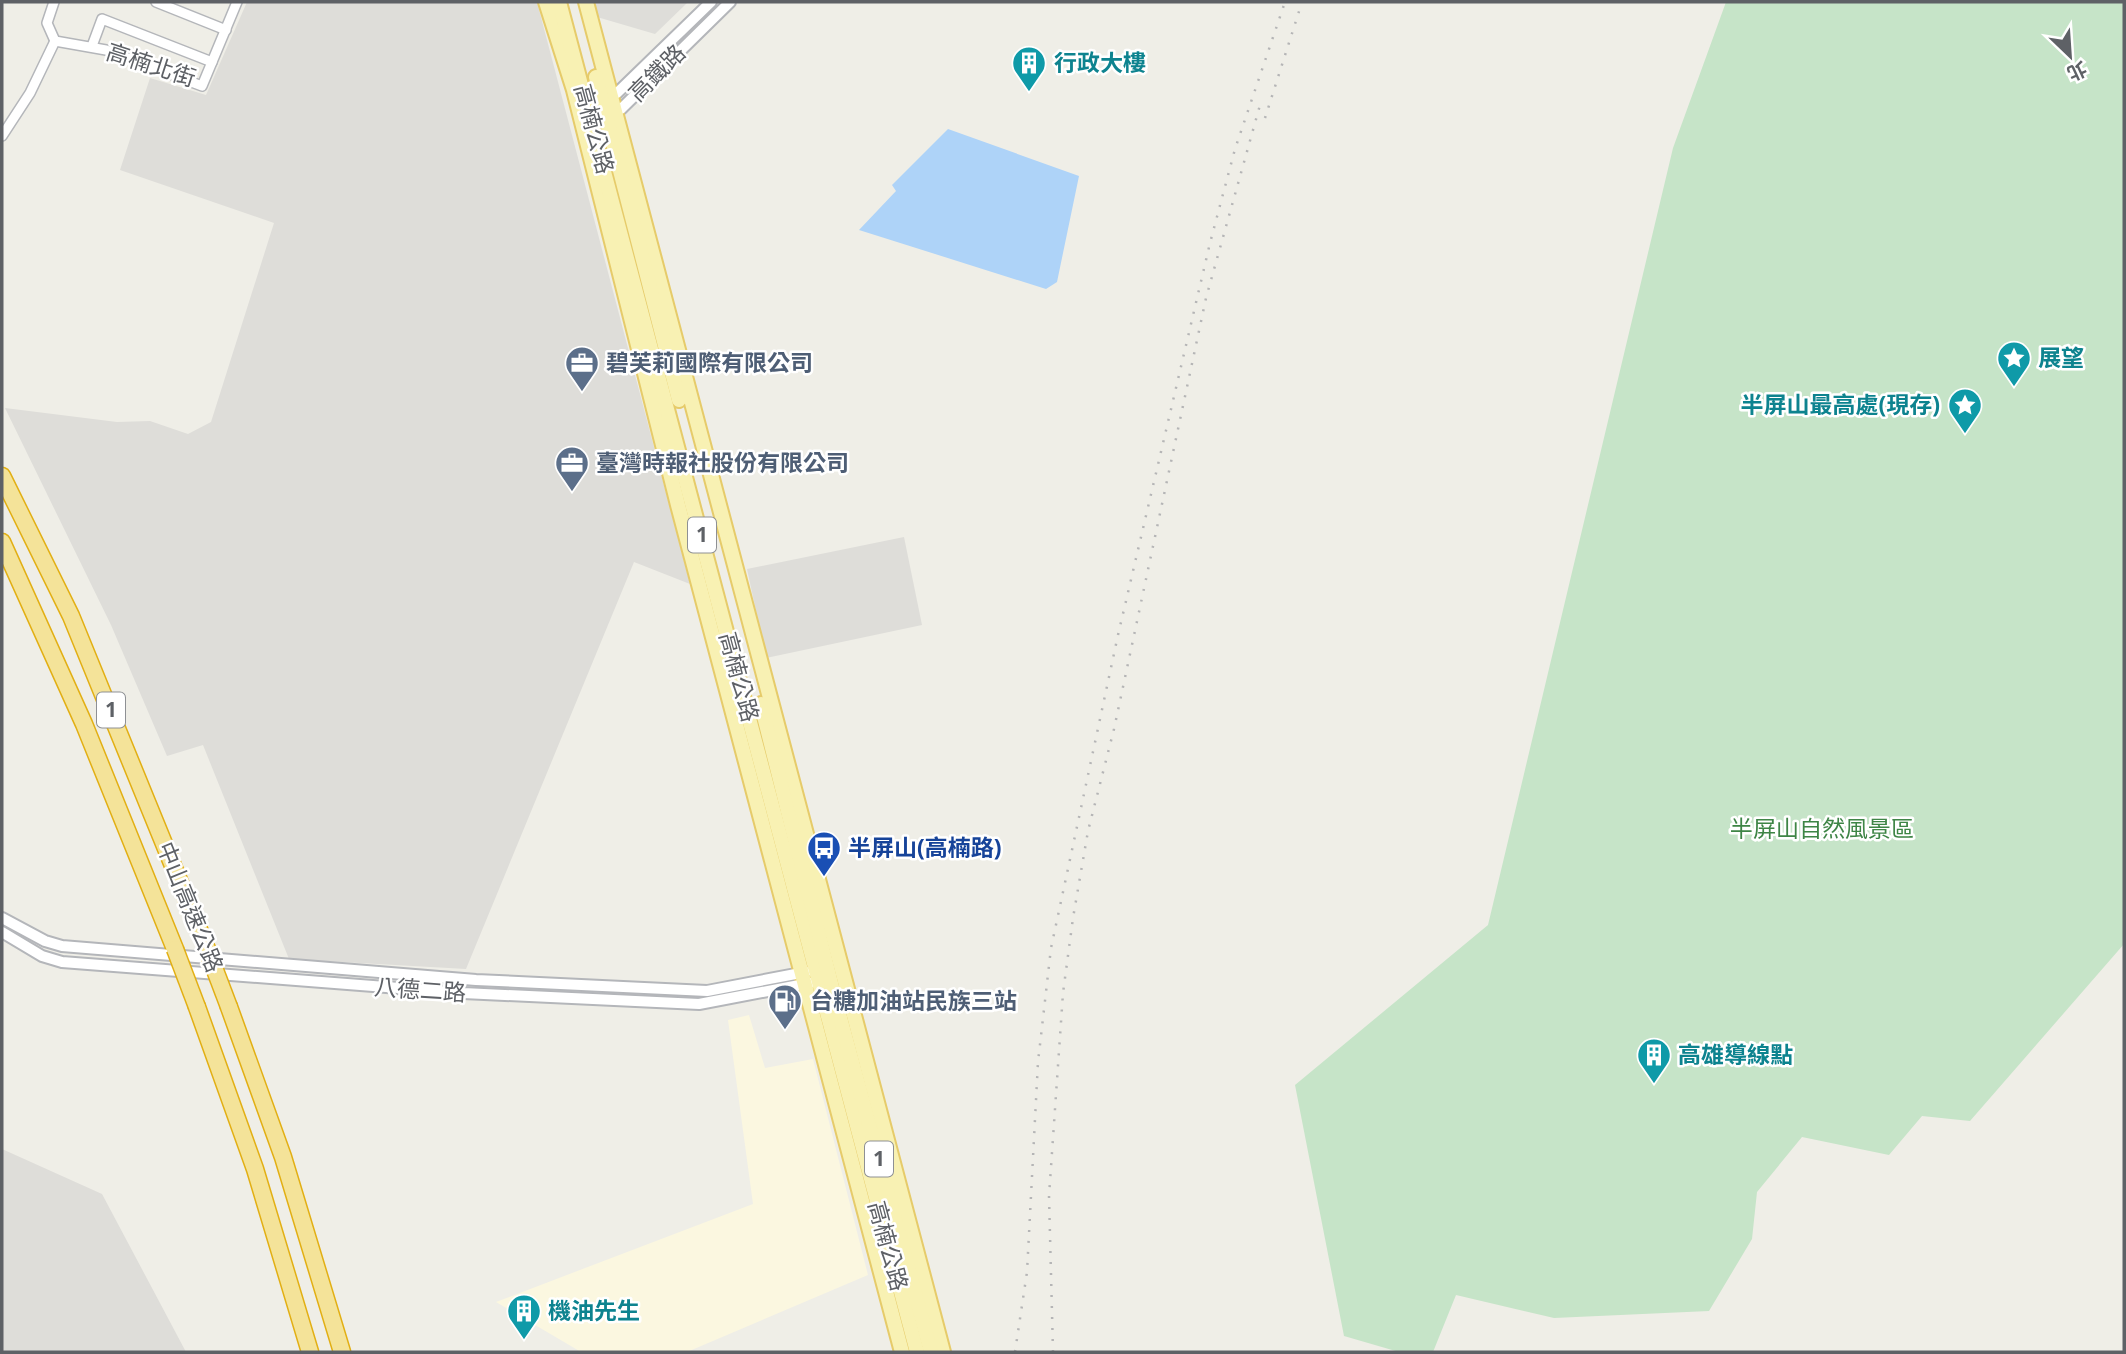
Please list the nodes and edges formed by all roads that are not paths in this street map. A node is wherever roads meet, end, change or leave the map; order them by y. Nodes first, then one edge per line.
1 (54, 2) edge
2 (156, 2) edge
3 (237, 2) edge
4 (546, 2) edge
5 (559, 2) edge
6 (576, 2) edge
7 (586, 2) edge
8 (710, 2) edge
9 (730, 2) edge
10 (700, 12) junction
11 (706, 25) junction
12 (226, 30) junction
13 (55, 41) junction
14 (92, 46) junction
15 (212, 62) junction
16 (598, 107) junction
17 (2, 136) edge
18 (2, 476) edge
19 (2, 542) edge
20 (2, 918) edge
21 (2, 932) edge
22 (829, 971) junction
23 (803, 979) junction
24 (310, 1352) edge
25 (342, 1352) edge
26 (902, 1352) edge
27 (917, 1352) edge
28 (931, 1352) edge
29 (943, 1352) edge

1 - 13 street
2 - 12 street
3 - 12 street, 高楠北街
4 - 16 main road, 高楠公路 / 1
5 - 16 main road, 高楠公路 / 1
6 - 16 main road, 高楠公路 / 1
7 - 16 main road, 高楠公路 / 1
8 - 10 street, 高鐵路
9 - 11 street, 高鐵路
10 - 11 street
10 - 16 street, 高鐵路
11 - 16 street, 高鐵路
12 - 15 street, 高楠北街
13 - 14 street, 高楠北街
13 - 17 street
14 - 15 street, 高楠北街
14 - 15 street
16 - 22 main road, 高楠公路 / 1
16 - 22 main road, 高楠公路 / 1
16 - 23 main road, 高楠公路 / 1
18 - 25 highway, 中山高速公路 / 1, bridge
19 - 24 highway, 中山高速公路 / 1, bridge
20 - 23 street, 八德二路
21 - 23 street, 八德二路
22 - 23 street, 八德二路
22 - 27 main road, 高楠公路 / 1
22 - 28 main road, 高楠公路 / 1
22 - 29 main road, 高楠公路 / 1
23 - 26 main road, 高楠公路 / 1

